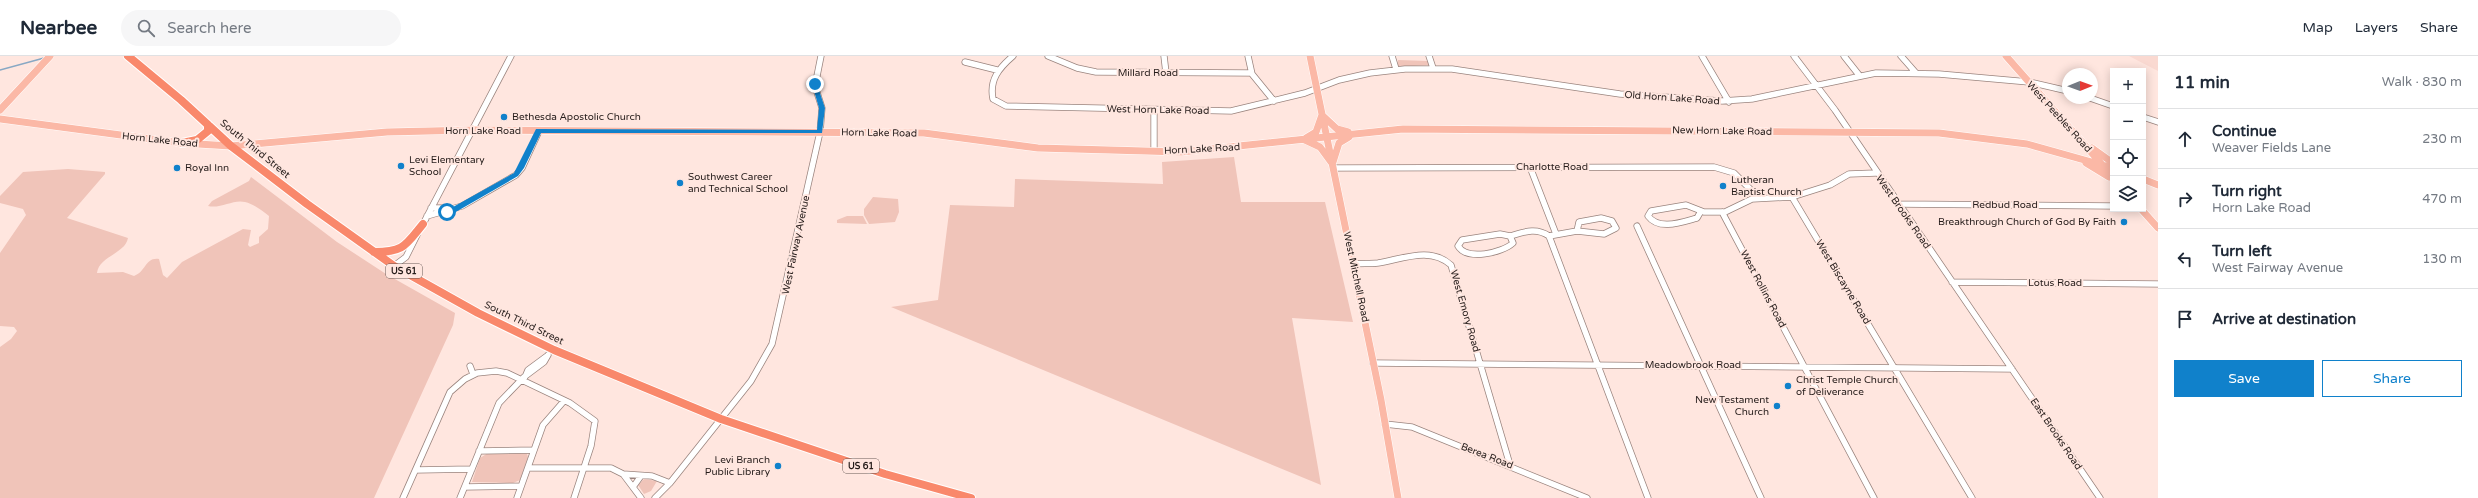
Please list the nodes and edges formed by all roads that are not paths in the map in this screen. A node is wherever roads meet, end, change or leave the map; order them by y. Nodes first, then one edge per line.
1 (128, 56) edge
2 (511, 56) edge
3 (821, 56) edge
4 (1013, 56) edge
5 (1048, 56) edge
6 (1164, 56) edge
7 (1248, 56) edge
8 (1310, 56) edge
9 (1392, 56) edge
10 (1429, 56) edge
11 (1702, 56) edge
12 (1794, 56) edge
13 (1844, 56) edge
14 (1901, 56) edge
15 (2006, 56) edge
16 (49, 58) edge
17 (965, 62) dead end
18 (1433, 68) junction
19 (1396, 69) junction
20 (998, 70) junction
21 (1166, 73) junction
22 (1251, 73) junction
23 (1916, 73) junction
24 (1859, 75) junction
25 (2028, 82) junction
26 (1818, 86) junction
27 (1317, 89) junction
28 (2062, 90) edge
29 (1274, 101) junction
30 (2098, 101) edge
31 (1729, 102) junction
32 (2110, 105) edge
33 (0, 110) edge
34 (1154, 110) junction
35 (1322, 115) junction
36 (2146, 118) edge
37 (0, 119) edge
38 (2158, 122) edge
39 (208, 125) junction
40 (472, 130) junction
41 (538, 131) junction
42 (820, 132) junction
43 (1850, 132) junction
44 (1364, 133) junction
45 (1327, 137) junction
46 (2079, 138) junction
47 (1302, 140) junction
48 (182, 143) junction
49 (231, 146) junction
50 (2087, 147) junction
51 (1154, 151) junction
52 (2062, 152) junction
53 (2072, 155) junction
54 (2110, 161) edge
55 (2102, 164) junction
56 (1333, 166) junction
57 (2110, 167) edge
58 (1530, 168) junction
59 (1876, 173) junction
60 (2111, 176) edge
61 (2110, 177) edge
62 (2146, 181) edge
63 (2158, 185) edge
64 (1792, 197) junction
65 (1759, 198) junction
66 (1898, 204) junction
67 (2110, 206) edge
68 (431, 208) junction
69 (1701, 211) junction
70 (447, 212) junction
71 (1722, 212) junction
72 (2144, 212) edge
73 (427, 216) junction
74 (423, 224) junction
75 (1637, 226) dead end
76 (2158, 228) edge
77 (1578, 231) junction
78 (1556, 234) junction
79 (1510, 236) junction
80 (1549, 236) junction
81 (374, 252) junction
82 (1353, 264) junction
83 (394, 266) junction
84 (1952, 282) junction
85 (2158, 284) edge
86 (551, 352) junction
87 (1373, 363) junction
88 (1480, 363) junction
89 (1598, 365) junction
90 (1700, 365) junction
91 (470, 366) dead end
92 (1804, 366) junction
93 (1894, 367) junction
94 (2012, 369) junction
95 (473, 374) junction
96 (523, 379) junction
97 (564, 401) junction
98 (721, 419) junction
99 (1386, 424) junction
100 (534, 450) junction
101 (479, 451) junction
102 (1510, 465) junction
103 (584, 467) junction
104 (528, 468) junction
105 (472, 469) junction
106 (416, 470) junction
107 (623, 474) junction
108 (642, 476) junction
109 (670, 483) junction
110 (521, 486) junction
111 (633, 486) junction
112 (465, 487) junction
113 (403, 498) edge
114 (460, 498) edge
115 (517, 498) edge
116 (574, 498) edge
117 (641, 498) edge
118 (655, 498) edge
119 (971, 498) edge
120 (1398, 498) edge
121 (1587, 498) edge
122 (1648, 498) edge
123 (1761, 498) edge
124 (1874, 498) edge
125 (1972, 498) edge
126 (2100, 498) edge

1 - 39 highway, South Third Street / US 61
2 - 40 street
3 - 42 street, West Fairway Avenue
4 - 20 street
5 - 21 street, Millard Road
6 - 21 street
7 - 22 street
8 - 27 main road, West Mitchell Road
9 - 19 street
10 - 18 street
11 - 31 street
12 - 26 street, West Brooks Road
13 - 24 street
14 - 23 street
15 - 25 main road, West Peebles Road
16 - 33 main road
17 - 20 street
18 - 19 street, Old Horn Lake Road
18 - 31 street, Old Horn Lake Road
19 - 27 street, Old Horn Lake Road
20 - 34 street, West Horn Lake Road
21 - 22 street, Millard Road
22 - 29 street
23 - 24 street, Old Horn Lake Road
23 - 25 street, Old Horn Lake Road
24 - 26 street, Old Horn Lake Road
25 - 28 street
25 - 46 main road, West Peebles Road
26 - 31 street, Old Horn Lake Road
26 - 43 street, West Brooks Road
27 - 29 street, West Horn Lake Road
27 - 35 main road, West Mitchell Road
29 - 34 street, West Horn Lake Road
30 - 32 street
34 - 51 street
35 - 44 main road
35 - 45 main road, West Mitchell Road
35 - 47 main road
36 - 38 street
37 - 48 main road, Horn Lake Road
39 - 48 highway
39 - 49 highway, South Third Street / US 61
40 - 41 main road, Horn Lake Road
40 - 49 main road, Horn Lake Road
40 - 68 street
41 - 42 main road, Horn Lake Road
41 - 70 street
42 - 51 main road, Horn Lake Road
42 - 98 street, West Fairway Avenue
43 - 44 main road, New Horn Lake Road
43 - 52 main road, New Horn Lake Road
43 - 59 street, West Brooks Road
44 - 45 main road, New Horn Lake Road
44 - 56 main road
45 - 47 main road, Horn Lake Road
45 - 56 main road, West Mitchell Road
46 - 50 main road, West Peebles Road
46 - 54 main road
47 - 51 main road, Horn Lake Road
47 - 56 main road
48 - 49 main road, Horn Lake Road
49 - 81 highway, South Third Street / US 61
50 - 52 main road
50 - 55 main road, West Peebles Road
52 - 53 main road, New Horn Lake Road
53 - 55 main road, New Horn Lake Road
53 - 61 main road
55 - 57 main road, New Horn Lake Road
55 - 60 main road, West Peebles Road
56 - 58 street, Charlotte Road
56 - 82 main road, West Mitchell Road
58 - 65 street, Charlotte Road
58 - 78 street
59 - 64 street
59 - 66 street, West Brooks Road
62 - 63 main road
64 - 65 street
64 - 93 street, West Biscayne Road
65 - 71 street
66 - 67 street, Redbud Road
66 - 84 street, West Brooks Road
68 - 70 street
68 - 73 street
69 - 69 street
69 - 71 street
70 - 73 street
71 - 92 street, West Rollins Road
72 - 76 main road
73 - 74 street
74 - 81 highway
74 - 83 street
75 - 90 street
77 - 77 street
77 - 78 street
78 - 80 street
79 - 79 street
79 - 80 street
80 - 89 street
81 - 83 highway, South Third Street / US 61
82 - 87 main road, West Mitchell Road
82 - 88 street, West Emory Road
83 - 86 highway, South Third Street / US 61
84 - 85 street, Lotus Road
84 - 94 street, West Brooks Road
86 - 96 street
86 - 98 highway, South Third Street / US 61
87 - 88 street, Meadowbrook Road
87 - 99 main road, West Mitchell Road
88 - 89 street, Meadowbrook Road
88 - 102 street, West Emory Road
89 - 90 street, Meadowbrook Road
89 - 122 street
90 - 92 street, Meadowbrook Road
90 - 123 street
91 - 95 street
92 - 93 street, Meadowbrook Road
92 - 124 street, West Rollins Road
93 - 94 street, Meadowbrook Road
93 - 125 street, West Biscayne Road
94 - 126 street, East Brooks Road
95 - 96 street
95 - 106 street
96 - 97 street
96 - 101 street
97 - 100 street
97 - 103 street
98 - 109 street, West Fairway Avenue
98 - 119 highway, South Third Street / US 61
99 - 102 street, Berea Road
99 - 120 main road, West Mitchell Road
100 - 101 street
100 - 104 street
101 - 105 street
102 - 121 street, Berea Road
103 - 104 street
103 - 107 street
103 - 116 street
104 - 110 street
105 - 106 street
105 - 112 street
106 - 113 street
107 - 108 street
107 - 111 street
108 - 109 street
108 - 111 street
109 - 118 street, West Fairway Avenue
110 - 112 street
110 - 115 street
111 - 117 street
112 - 114 street

